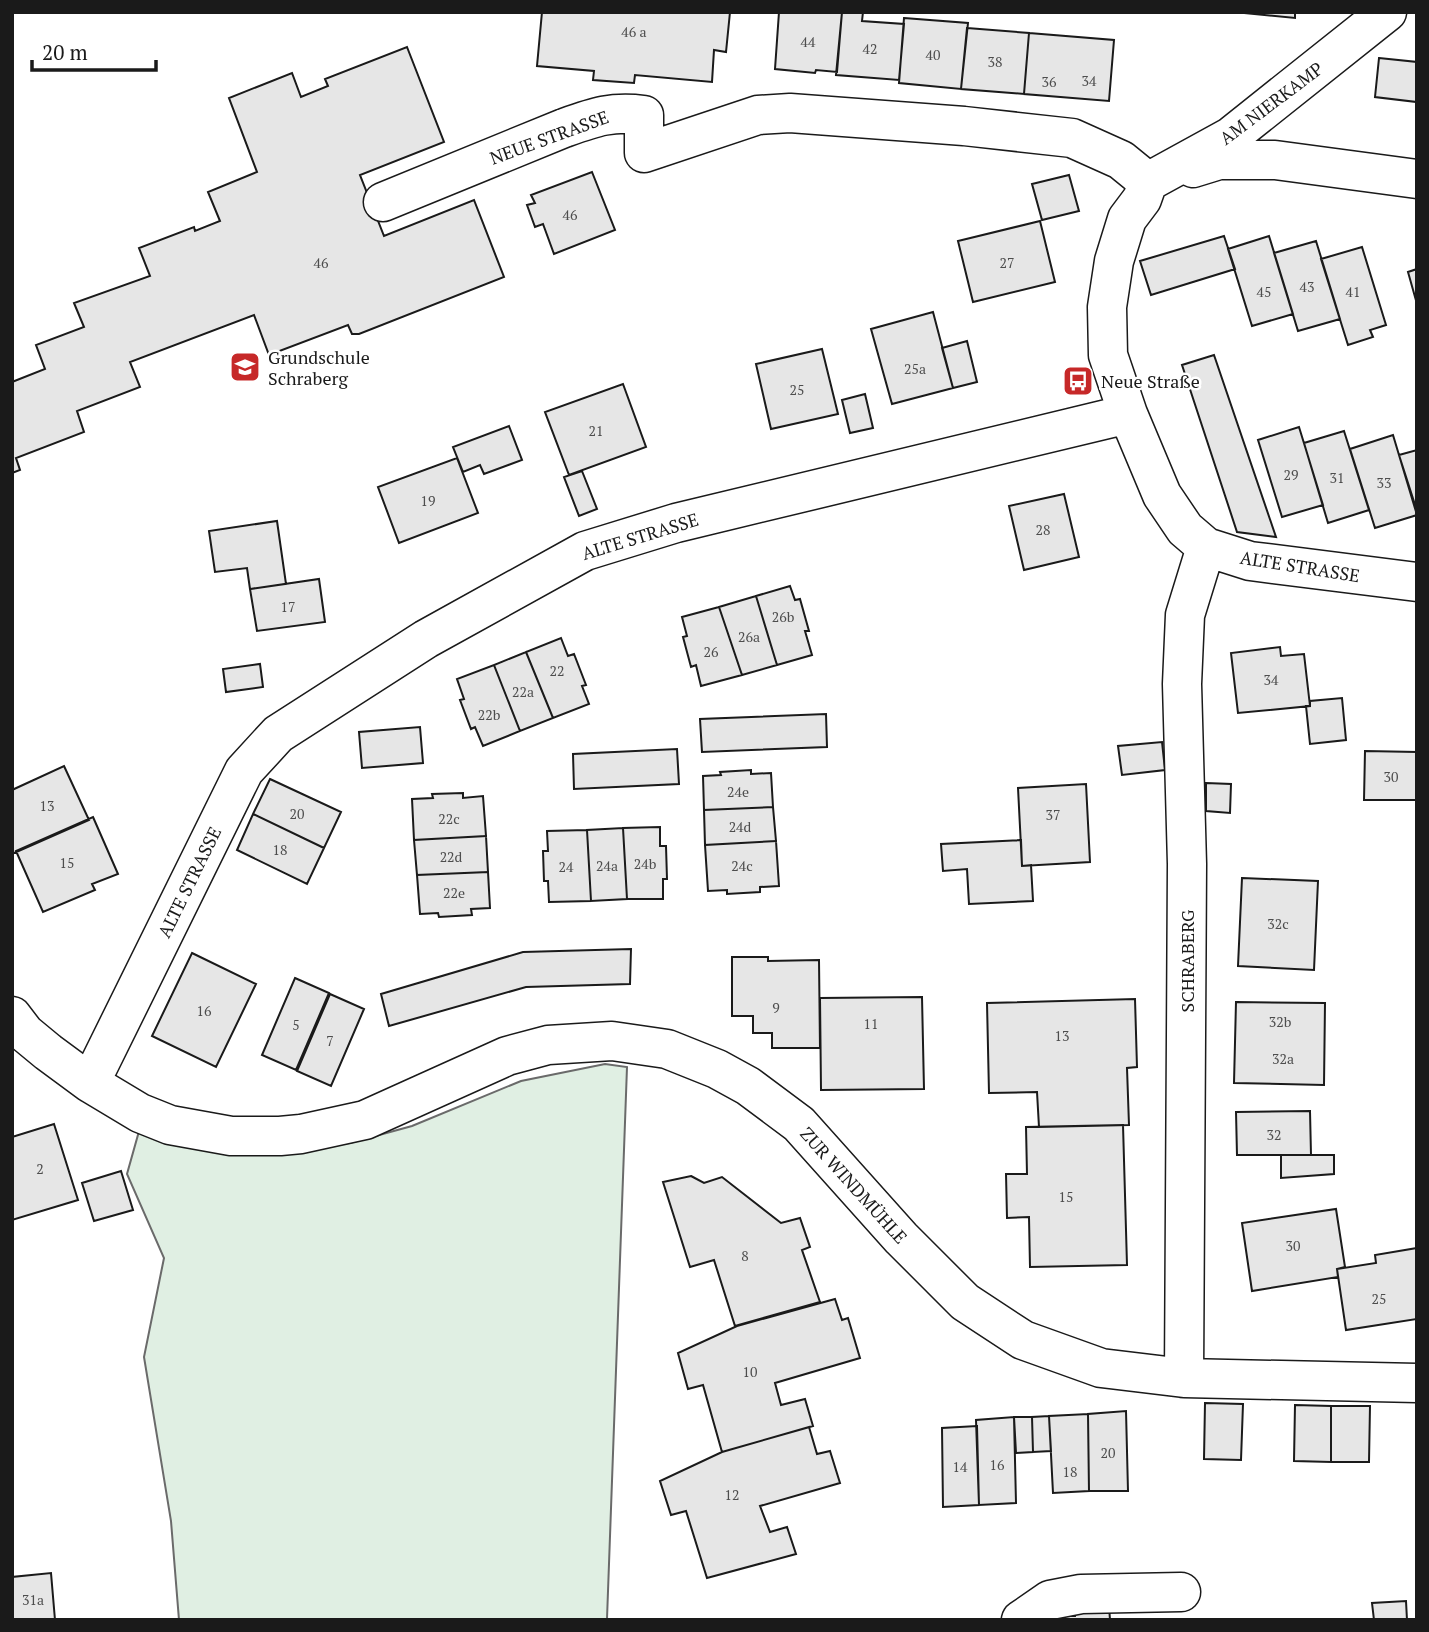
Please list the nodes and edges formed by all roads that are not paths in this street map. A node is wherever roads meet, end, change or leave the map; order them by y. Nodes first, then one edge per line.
1 (1387, 12) edge
2 (1417, 179) edge
3 (1148, 182) junction
4 (383, 202) dead end
5 (1128, 414) junction
6 (1206, 547) junction
7 (1417, 582) edge
8 (12, 1016) edge
9 (90, 1083) junction
10 (1184, 1378) junction
11 (1417, 1383) edge
12 (1181, 1593) edge
13 (1021, 1620) edge

1 - 3 street, AM NIERKAMP
2 - 3 street
3 - 4 street, NEUE STRASSE
3 - 5 street
5 - 6 street, ALTE STRASSE
5 - 9 street, ALTE STRASSE
6 - 7 street, ALTE STRASSE
6 - 10 street, SCHRABERG
8 - 9 street
9 - 10 street, ZUR WINDMÜHLE
10 - 11 street, ZUR WINDMÜHLE
12 - 13 street

